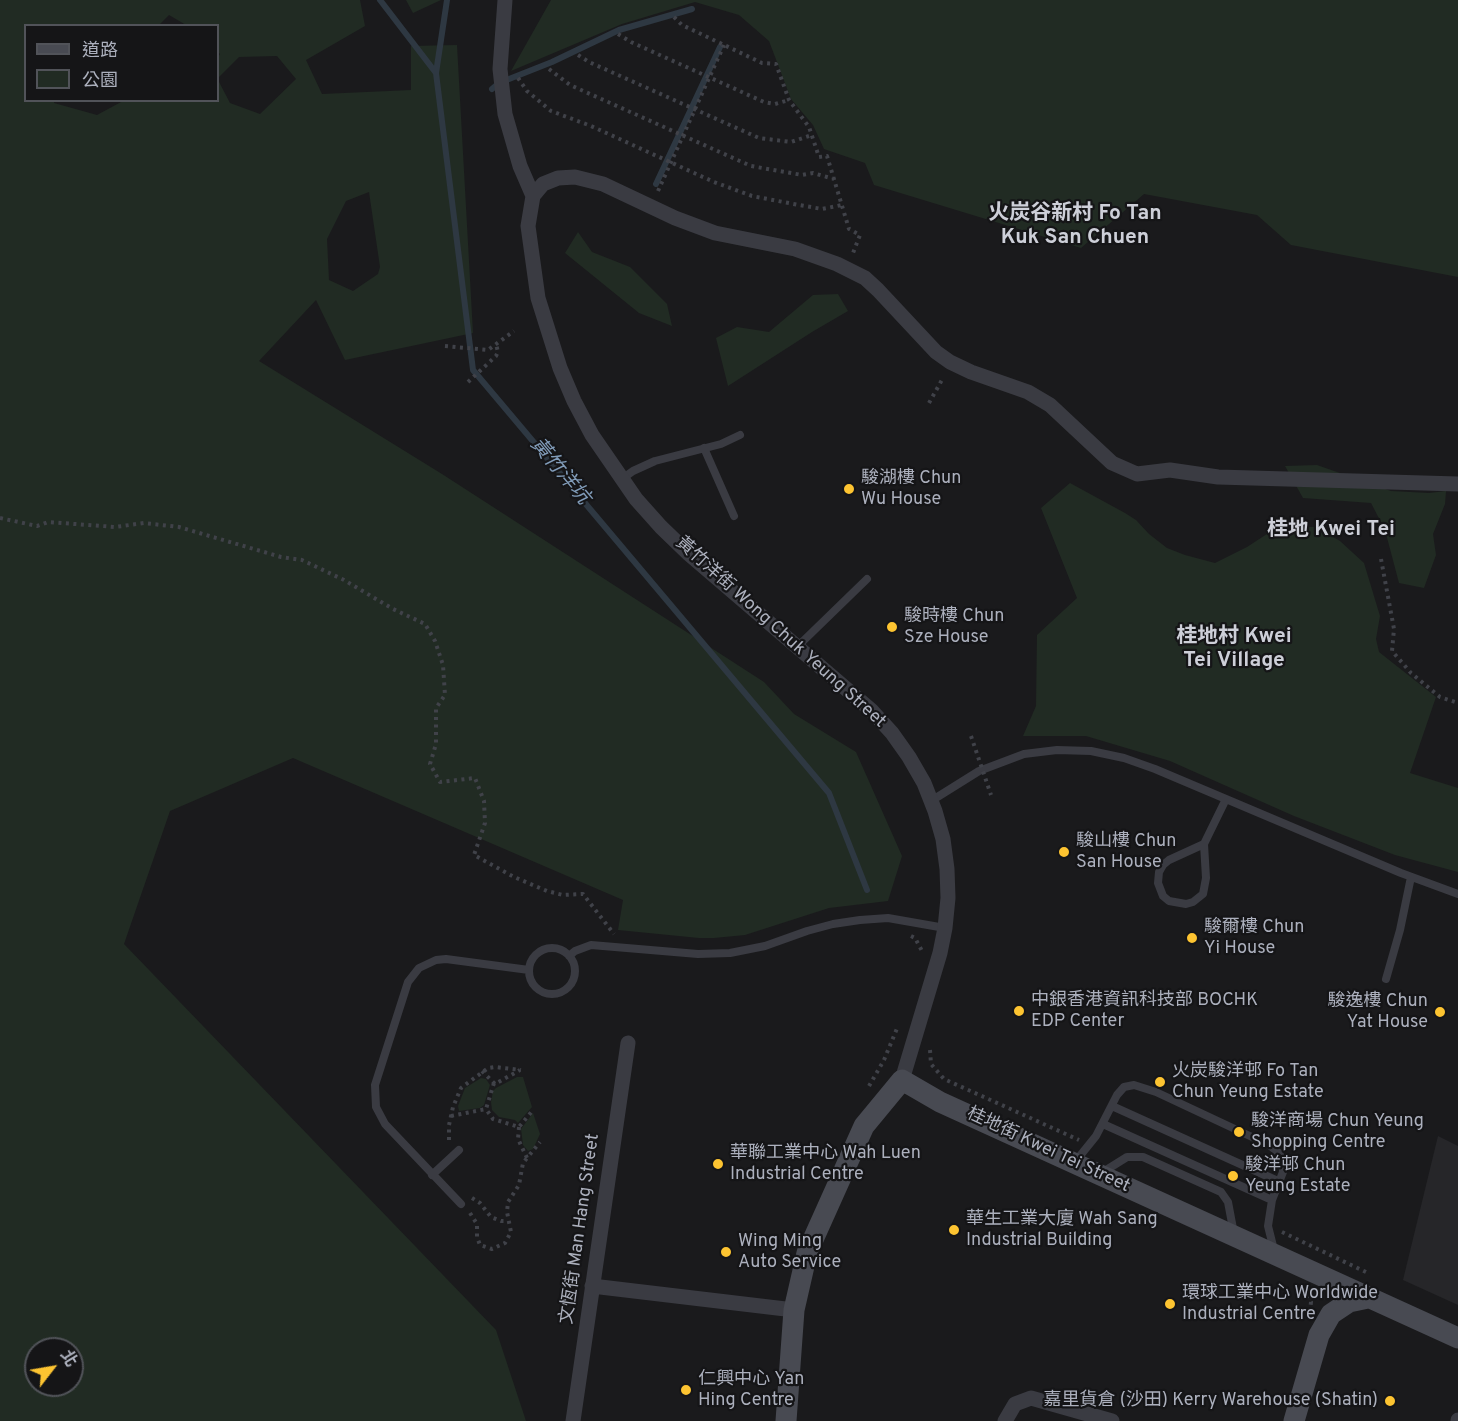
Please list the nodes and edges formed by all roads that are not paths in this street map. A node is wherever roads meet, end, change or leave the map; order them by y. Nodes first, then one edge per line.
1 (505, 0) edge
2 (533, 196) junction
3 (740, 435) dead end
4 (704, 448) junction
5 (621, 479) junction
6 (1458, 484) edge
7 (734, 516) dead end
8 (867, 579) dead end
9 (797, 647) junction
10 (1226, 799) junction
11 (931, 801) junction
12 (1204, 844) junction
13 (1411, 877) junction
14 (1458, 894) edge
15 (945, 928) junction
16 (569, 956) junction
17 (529, 970) junction
18 (1386, 980) dead end
19 (628, 1043) dead end
20 (902, 1080) junction
21 (1112, 1106) junction
22 (1103, 1124) junction
23 (459, 1150) dead end
24 (1074, 1163) junction
25 (1099, 1174) junction
26 (432, 1175) junction
27 (1280, 1182) junction
28 (1272, 1200) junction
29 (464, 1207) road end
30 (1234, 1236) junction
31 (1277, 1256) junction
32 (592, 1286) junction
33 (1368, 1298) junction
34 (794, 1310) junction
35 (1458, 1338) edge
36 (573, 1421) edge
37 (786, 1421) edge
38 (1005, 1421) edge
39 (1112, 1421) edge
40 (1294, 1421) edge

1 - 2 street
2 - 5 street, 黃竹洋街 Wong Chuk Yeung Street
2 - 6 street
3 - 4 lane
4 - 5 lane
4 - 7 lane
5 - 9 street, 黃竹洋街 Wong Chuk Yeung Street
8 - 9 lane
9 - 11 street, 黃竹洋街 Wong Chuk Yeung Street
10 - 11 lane
10 - 12 lane
10 - 13 lane
11 - 15 street, 黃竹洋街 Wong Chuk Yeung Street
12 - 12 lane
13 - 14 lane
13 - 18 lane
15 - 16 lane
15 - 20 street, 黃竹洋街 Wong Chuk Yeung Street
16 - 17 lane
16 - 17 lane
17 - 26 lane
19 - 32 street, 文恆街 Man Hang Street
20 - 24 street, 桂地街 Kwei Tei Street
20 - 34 street, 黃竹洋街 Wong Chuk Yeung Street
21 - 22 lane
21 - 27 lane
21 - 27 lane
22 - 24 lane
22 - 28 lane
23 - 26 lane
24 - 25 street, 桂地街 Kwei Tei Street
25 - 30 street, 桂地街 Kwei Tei Street
25 - 30 lane
26 - 29 lane
27 - 28 lane
28 - 31 lane
30 - 31 street, 桂地街 Kwei Tei Street
31 - 33 street, 桂地街 Kwei Tei Street
32 - 34 street
32 - 36 street, 文恆街 Man Hang Street
33 - 35 street, 桂地街 Kwei Tei Street
33 - 40 street
34 - 37 street, 黃竹洋街 Wong Chuk Yeung Street
38 - 39 street

